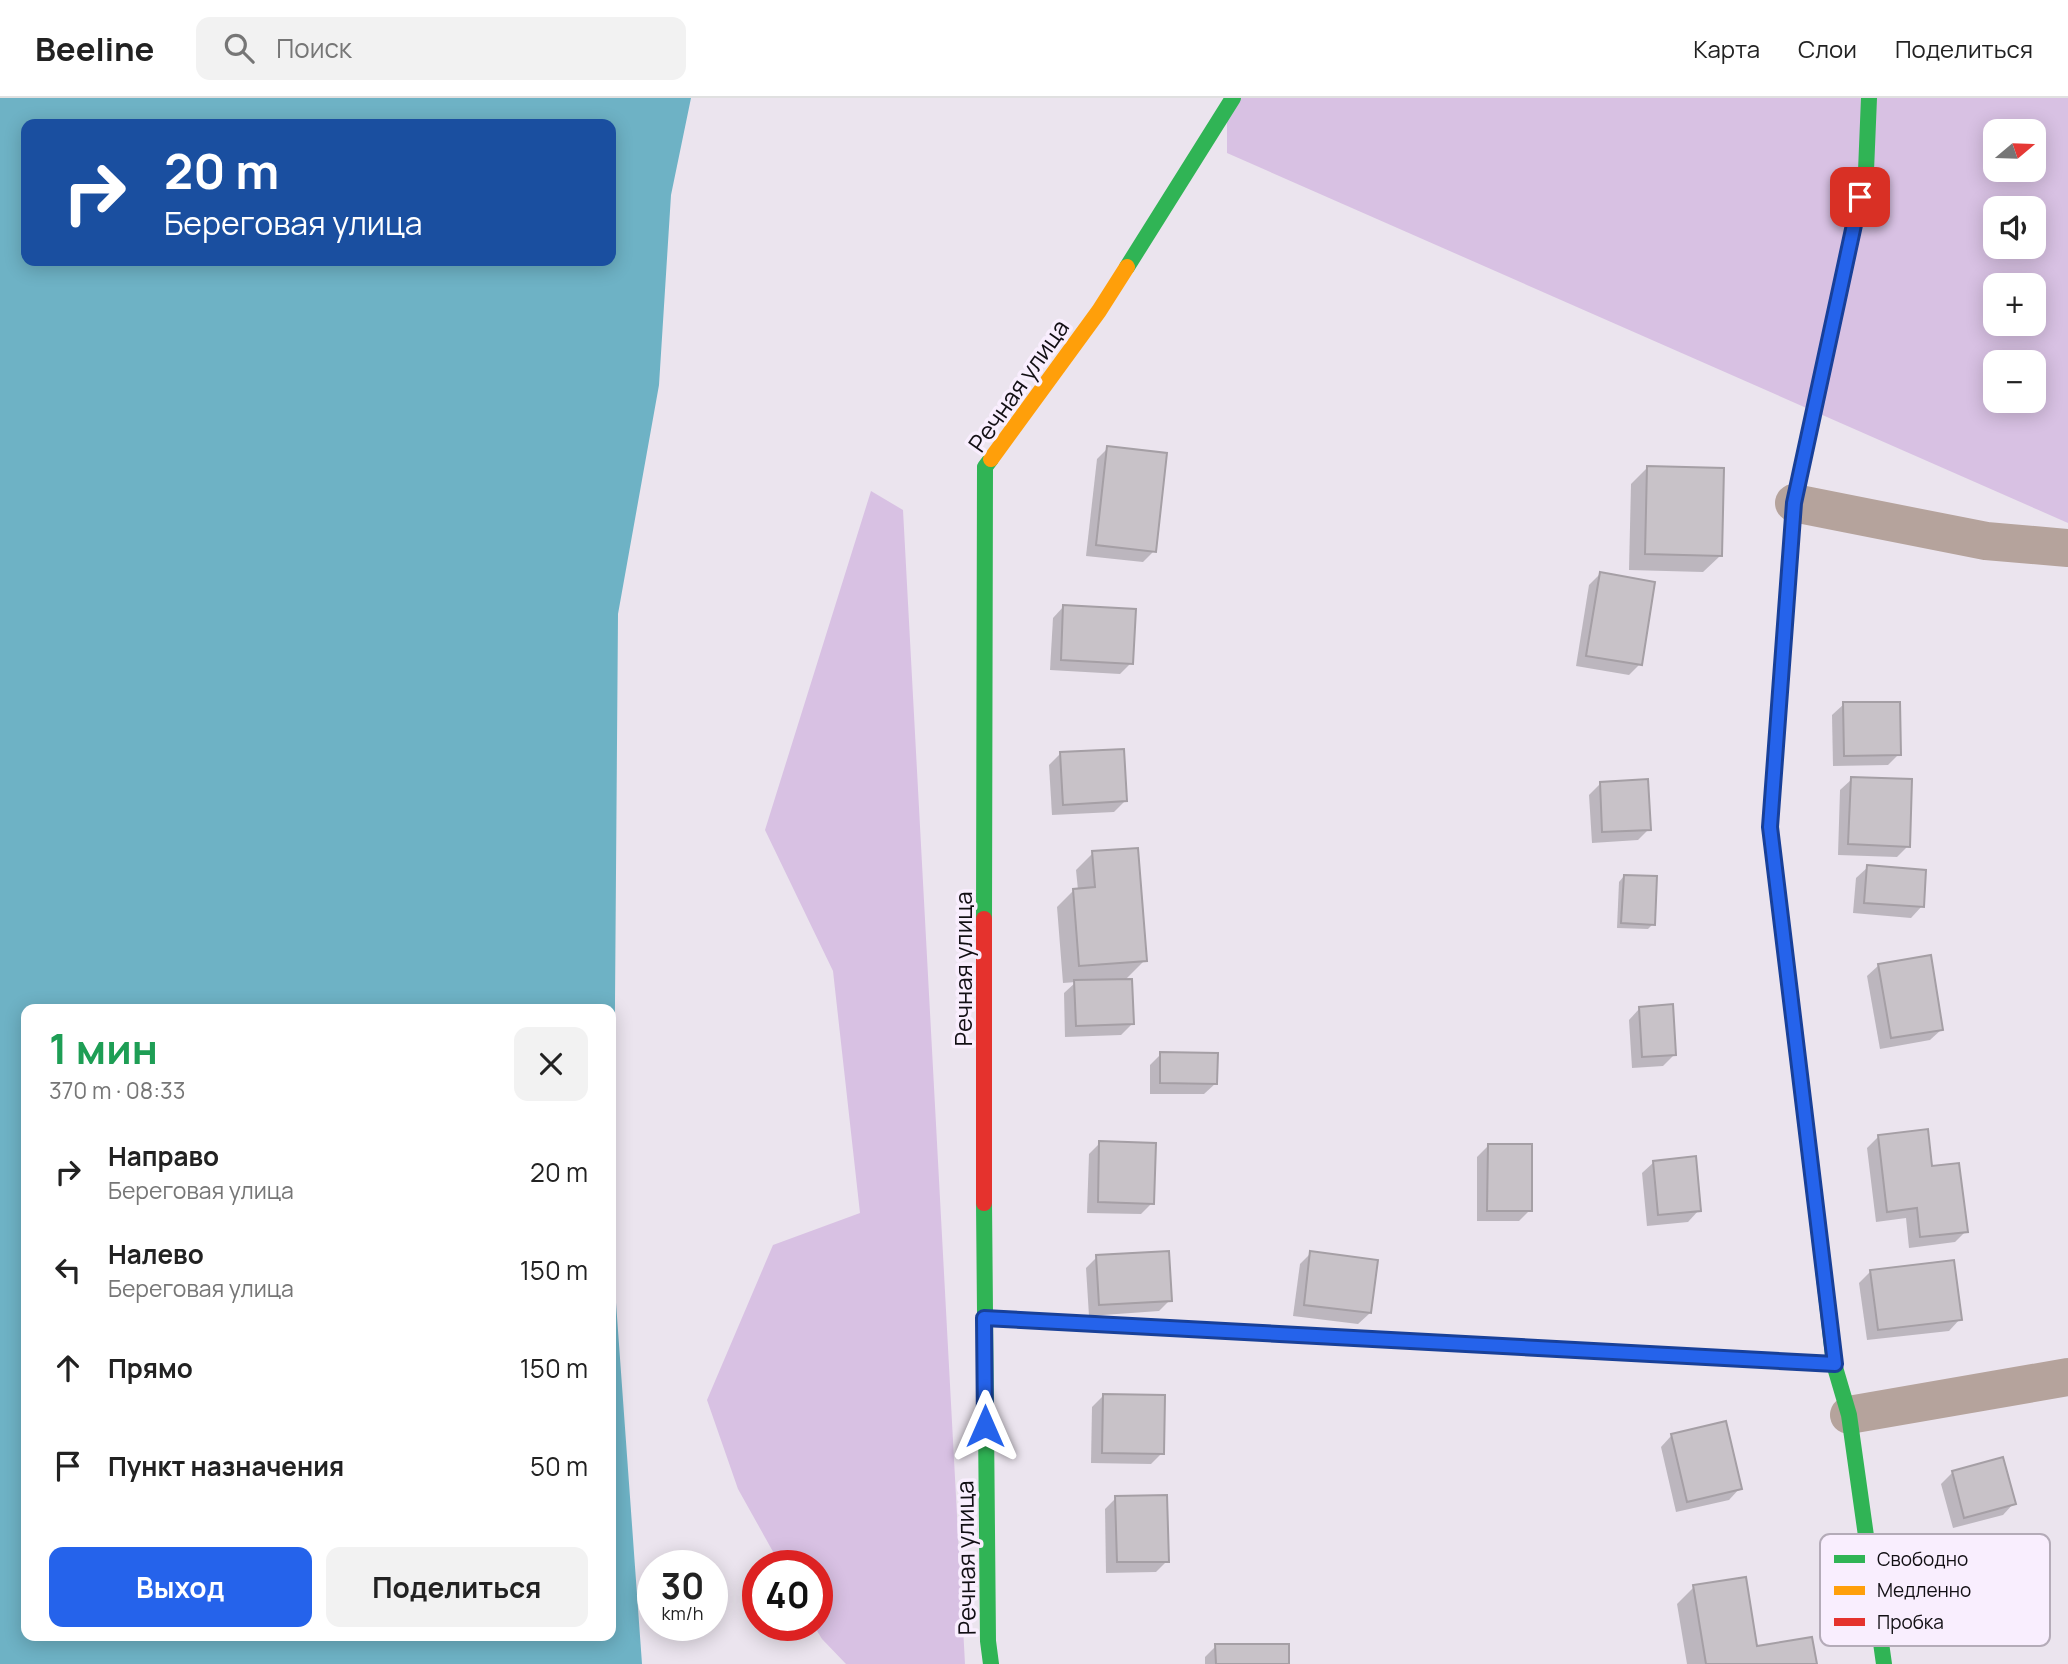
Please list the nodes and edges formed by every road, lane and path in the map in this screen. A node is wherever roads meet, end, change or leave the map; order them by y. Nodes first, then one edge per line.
1 (1233, 98) edge
2 (1869, 98) edge
3 (1794, 503) junction
4 (2068, 548) edge
5 (984, 1318) junction
6 (1835, 1364) junction
7 (2068, 1377) edge
8 (1849, 1415) junction
9 (1866, 1534) edge
10 (1881, 1646) edge
11 (991, 1664) edge
12 (1884, 1664) edge

1 - 5 street, Речная улица
2 - 3 street
3 - 4 street
3 - 6 street
5 - 6 street
5 - 11 street, Речная улица
6 - 8 street
7 - 8 street
8 - 9 street
10 - 12 street

